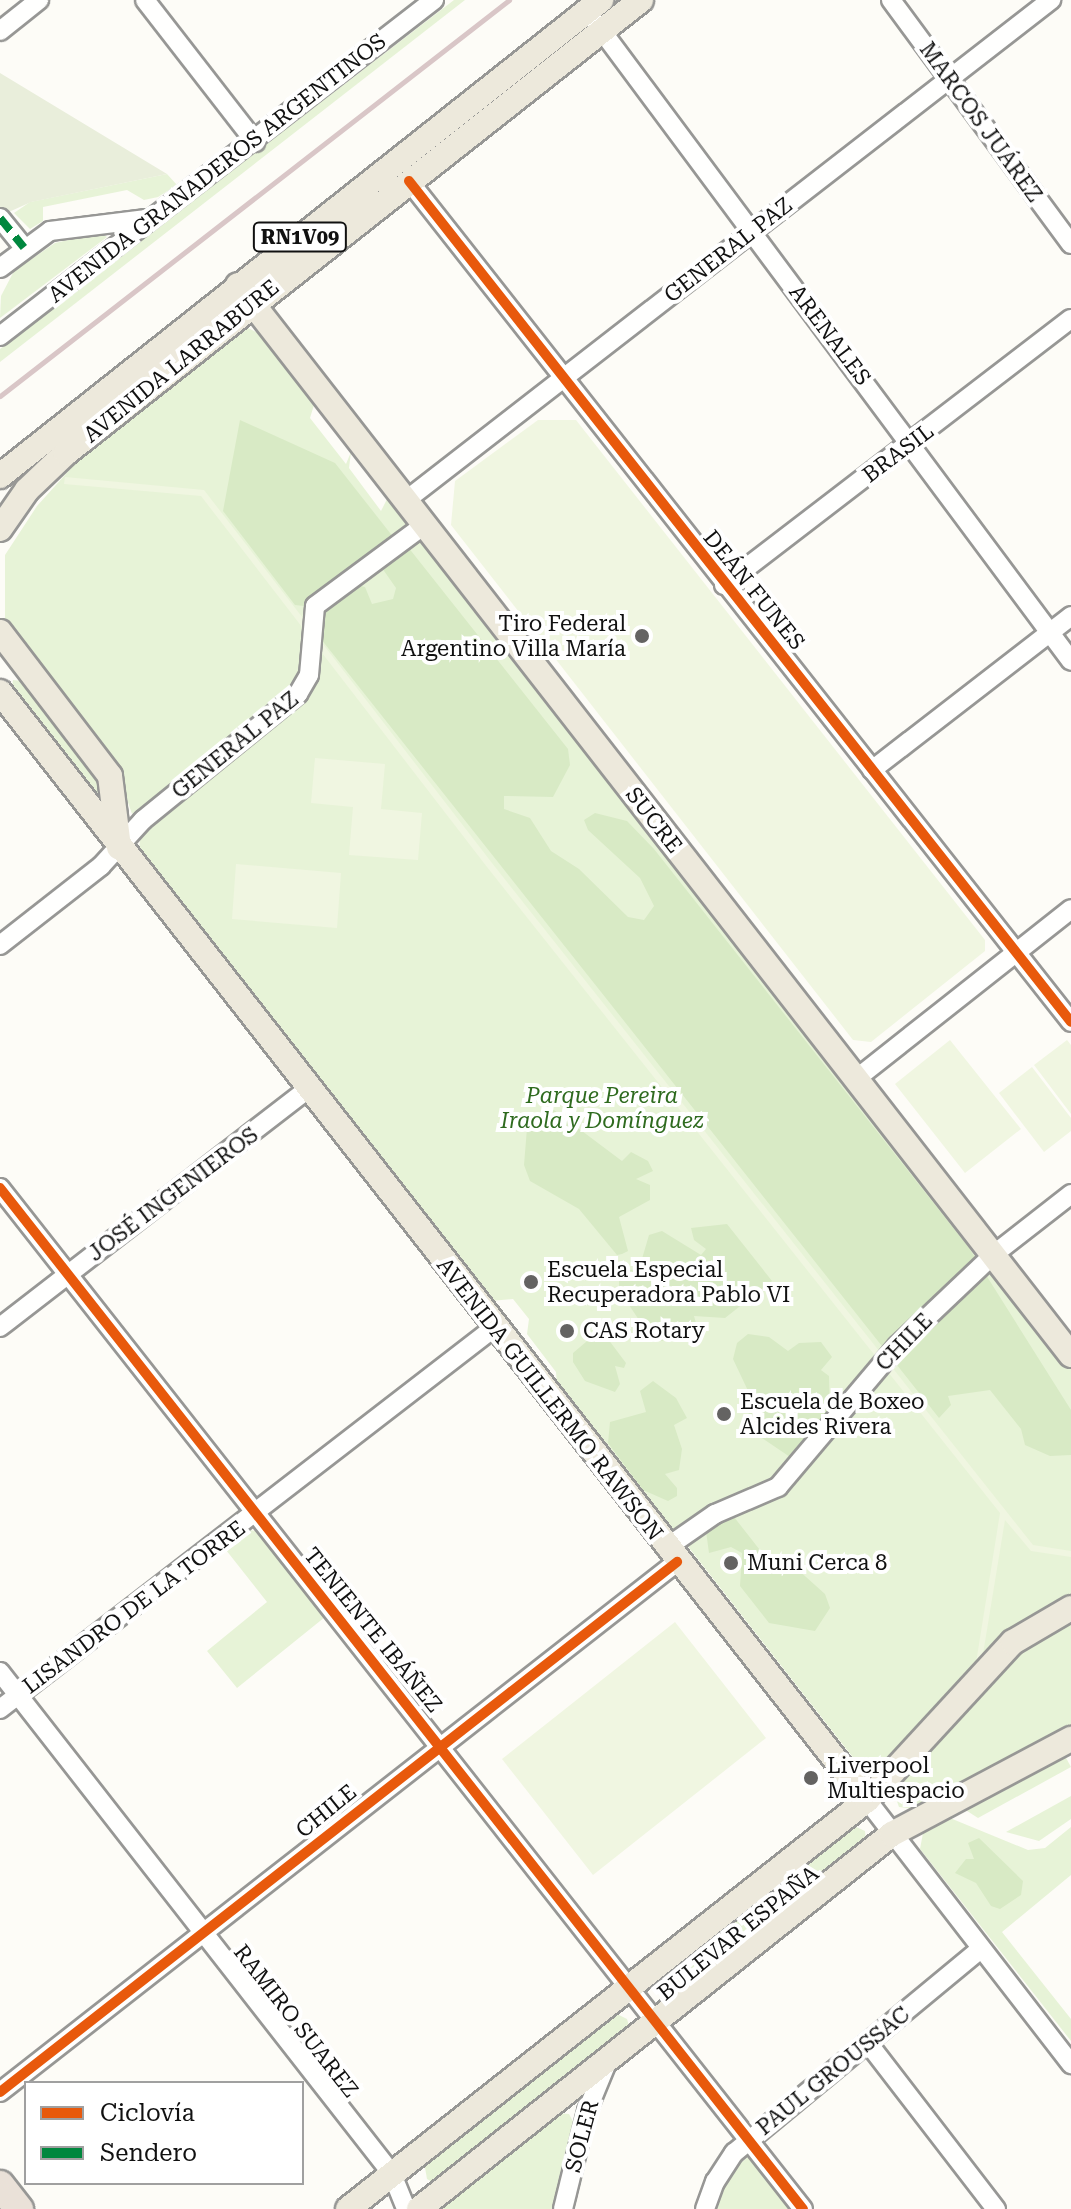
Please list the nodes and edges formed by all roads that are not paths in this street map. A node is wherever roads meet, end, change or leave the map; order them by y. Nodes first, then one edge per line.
1 (39, 0) edge
2 (145, 0) edge
3 (434, 0) edge
4 (641, 0) edge
5 (891, 0) edge
6 (1051, 0) edge
7 (594, 6) edge
8 (0, 31) edge
9 (602, 31) junction
10 (949, 79) junction
11 (255, 142) junction
12 (409, 181) junction
13 (0, 218) edge
14 (149, 219) junction
15 (753, 231) junction
16 (1071, 244) edge
17 (24, 248) junction
18 (0, 268) edge
19 (244, 294) junction
20 (1071, 319) edge
21 (0, 336) edge
22 (561, 379) junction
23 (911, 444) junction
24 (0, 476) edge
25 (405, 501) junction
26 (424, 525) junction
27 (0, 529) edge
28 (724, 585) junction
29 (1071, 616) edge
30 (0, 632) edge
31 (1050, 633) junction
32 (1071, 661) edge
33 (0, 692) edge
34 (872, 770) junction
35 (119, 847) junction
36 (1071, 909) edge
37 (0, 945) edge
38 (1016, 953) junction
39 (1071, 1022) edge
40 (856, 1079) junction
41 (308, 1089) junction
42 (0, 1188) edge
43 (1071, 1194) edge
44 (993, 1255) junction
45 (68, 1274) junction
46 (0, 1327) edge
47 (495, 1327) junction
48 (1071, 1355) edge
49 (255, 1514) junction
50 (672, 1555) junction
51 (1071, 1608) edge
52 (0, 1672) edge
53 (18, 1695) junction
54 (0, 1709) edge
55 (1071, 1739) edge
56 (440, 1746) junction
57 (867, 1800) junction
58 (892, 1834) junction
59 (203, 1935) junction
60 (981, 1949) junction
61 (628, 1989) junction
62 (656, 2024) junction
63 (868, 2043) junction
64 (1071, 2064) edge
65 (606, 2065) junction
66 (0, 2092) edge
67 (747, 2141) junction
68 (392, 2174) junction
69 (0, 2185) edge
70 (19, 2209) edge
71 (348, 2209) edge
72 (406, 2209) edge
73 (419, 2209) edge
74 (563, 2209) edge
75 (705, 2209) edge
76 (803, 2209) edge
77 (996, 2209) edge

1 - 8 street
2 - 11 street
3 - 11 street, AVENIDA GRANADEROS ARGENTINOS
4 - 9 main road, AVENIDA LARRABURE / RN1V09
5 - 10 street, MARCOS JUÁREZ
6 - 10 street, GENERAL PAZ
7 - 9 street, ARENALES
7 - 19 main road, AVENIDA LARRABURE / RN1V09
9 - 12 main road, AVENIDA LARRABURE / RN1V09
9 - 15 street, ARENALES
10 - 15 street, GENERAL PAZ
10 - 16 street, MARCOS JUÁREZ
11 - 14 street, AVENIDA GRANADEROS ARGENTINOS
12 - 19 main road, AVENIDA LARRABURE / RN1V09
12 - 22 street, DEÁN FUNES
13 - 17 street
14 - 17 street
14 - 21 street, AVENIDA GRANADEROS ARGENTINOS
15 - 22 street, GENERAL PAZ
15 - 23 street, ARENALES
17 - 18 street
19 - 24 main road, AVENIDA LARRABURE / RN1V09
19 - 25 main road, SUCRE
19 - 27 main road, AVENIDA LARRABURE / RN1V09
20 - 23 street, BRASIL
22 - 25 street, GENERAL PAZ
22 - 28 street, DEÁN FUNES
23 - 28 street, BRASIL
23 - 31 street, ARENALES
25 - 26 main road, SUCRE
26 - 35 street, GENERAL PAZ
26 - 40 main road, SUCRE
28 - 34 street, DEÁN FUNES
29 - 31 street
30 - 35 main road
31 - 32 street, ARENALES
31 - 34 street
33 - 35 main road, AVENIDA GUILLERMO RAWSON
34 - 38 street, DEÁN FUNES
35 - 37 street, GENERAL PAZ
35 - 41 main road, AVENIDA GUILLERMO RAWSON
36 - 38 street
38 - 39 street, DEÁN FUNES
38 - 40 street
40 - 44 main road, SUCRE
41 - 45 street, JOSÉ INGENIEROS
41 - 47 main road, AVENIDA GUILLERMO RAWSON
42 - 45 street, TENIENTE IBÁÑEZ
43 - 44 street, CHILE
44 - 48 main road, SUCRE
44 - 50 street, CHILE
45 - 46 street, JOSÉ INGENIEROS
45 - 49 street, TENIENTE IBÁÑEZ
47 - 49 street, LISANDRO DE LA TORRE
47 - 50 main road, AVENIDA GUILLERMO RAWSON
49 - 53 street, LISANDRO DE LA TORRE
49 - 56 street, TENIENTE IBÁÑEZ
50 - 56 street, CHILE
50 - 57 main road, AVENIDA GUILLERMO RAWSON
51 - 57 main road, BULEVAR ESPAÑA
52 - 53 street, RAMIRO SUAREZ
53 - 54 street, LISANDRO DE LA TORRE
53 - 59 street, RAMIRO SUAREZ
55 - 58 main road, BULEVAR ESPAÑA
56 - 59 street, CHILE
56 - 61 street, TENIENTE IBÁÑEZ
57 - 58 street, AVENIDA GUILLERMO RAWSON
57 - 61 main road, BULEVAR ESPAÑA
58 - 60 street, AVENIDA GUILLERMO RAWSON
58 - 62 main road, BULEVAR ESPAÑA
59 - 66 street, CHILE
59 - 68 street, RAMIRO SUAREZ
60 - 63 street, PAUL GROUSSAC
60 - 64 street, AVENIDA GUILLERMO RAWSON
61 - 62 street, TENIENTE IBÁÑEZ
61 - 68 main road, BULEVAR ESPAÑA
62 - 65 main road, BULEVAR ESPAÑA
62 - 67 street, TENIENTE IBÁÑEZ
63 - 67 street, PAUL GROUSSAC
63 - 77 street
65 - 73 main road, BULEVAR ESPAÑA
65 - 74 street, SOLER
67 - 75 street, PAUL GROUSSAC
67 - 76 street, TENIENTE IBÁÑEZ
68 - 71 main road, BULEVAR ESPAÑA
68 - 72 street, RAMIRO SUAREZ
69 - 70 highway

